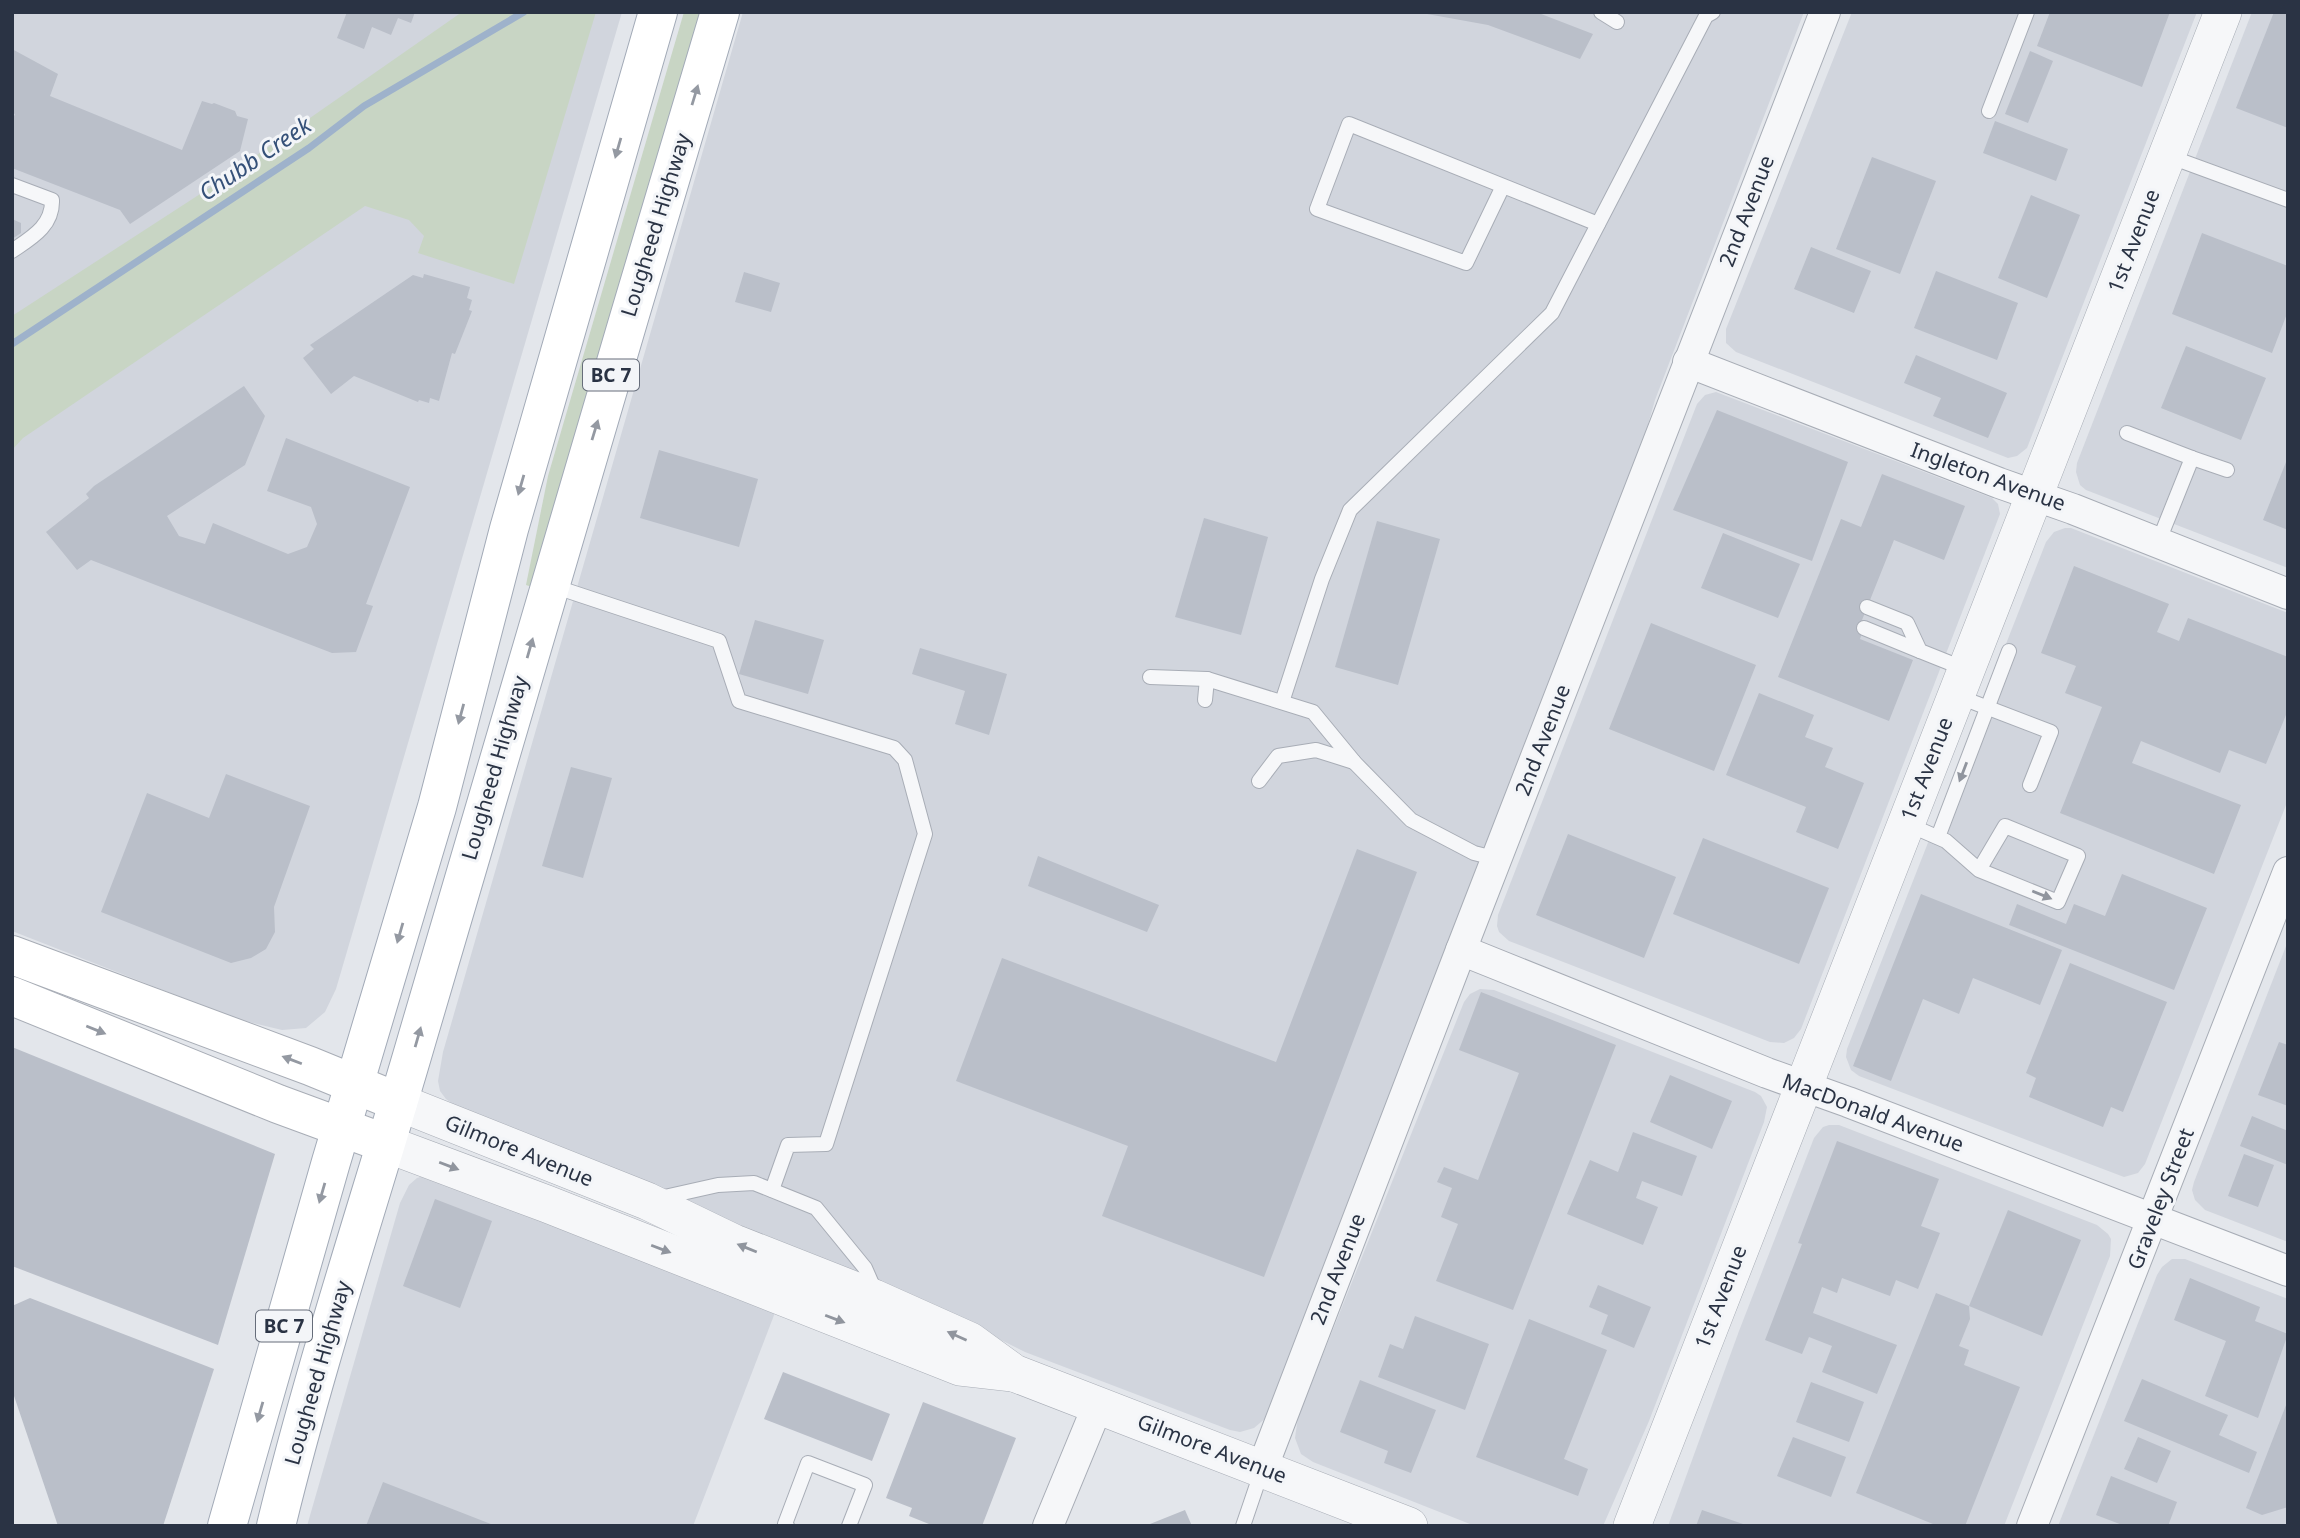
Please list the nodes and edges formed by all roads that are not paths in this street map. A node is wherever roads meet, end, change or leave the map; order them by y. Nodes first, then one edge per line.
1 (658, 12) edge
2 (720, 12) edge
3 (1601, 12) edge
4 (1713, 12) edge
5 (1825, 12) edge
6 (2027, 12) edge
7 (2223, 12) edge
8 (1617, 22) dead end
9 (1989, 111) dead end
10 (2167, 156) junction
11 (12, 185) edge
12 (1503, 186) junction
13 (2288, 201) edge
14 (1598, 224) junction
15 (12, 251) edge
16 (1688, 362) junction
17 (2127, 433) dead end
18 (2192, 458) junction
19 (2227, 470) dead end
20 (2035, 496) junction
21 (2158, 543) junction
22 (549, 584) junction
23 (2288, 594) edge
24 (1867, 607) dead end
25 (1864, 628) dead end
26 (1920, 651) junction
27 (2009, 652) dead end
28 (1150, 677) dead end
29 (1208, 680) junction
30 (1970, 691) junction
31 (1205, 700) dead end
32 (1282, 702) junction
33 (1356, 763) junction
34 (1259, 781) dead end
35 (2030, 785) dead end
36 (1922, 830) junction
37 (1498, 859) junction
38 (1979, 870) junction
39 (2288, 872) edge
40 (1461, 950) junction
41 (12, 955) edge
42 (12, 996) edge
43 (355, 1085) junction
44 (1803, 1087) junction
45 (398, 1102) junction
46 (341, 1127) junction
47 (384, 1143) junction
48 (772, 1191) junction
49 (647, 1202) junction
50 (2154, 1218) junction
51 (2288, 1270) edge
52 (874, 1298) junction
53 (1014, 1373) junction
54 (1098, 1405) junction
55 (1262, 1469) junction
56 (227, 1526) edge
57 (276, 1526) edge
58 (787, 1526) edge
59 (849, 1526) edge
60 (1048, 1526) edge
61 (1243, 1526) edge
62 (1409, 1526) edge
63 (1632, 1526) edge
64 (2032, 1526) edge

1 -> 43 main road, BC 7
22 -> 2 main road, Lougheed Highway / BC 7
3 - 8 lane
4 - 14 lane
5 - 16 street, 2nd Avenue
6 - 9 lane
7 - 10 street, 1st Avenue
10 - 13 lane
10 - 20 street, 1st Avenue
11 - 15 lane
12 - 12 lane
12 - 14 lane
14 - 32 lane
16 - 20 street, Ingleton Avenue
16 - 37 street, 2nd Avenue
17 - 18 lane
18 - 19 lane
18 - 21 lane
20 - 21 street, Ingleton Avenue
20 - 30 street, 1st Avenue
21 - 23 street, Ingleton Avenue
45 -> 22 main road, Lougheed Highway / BC 7
22 - 48 lane
24 - 26 lane
25 - 26 lane
26 - 30 lane
27 - 30 lane
28 - 29 lane
29 - 31 lane
29 - 32 lane
30 - 35 lane
30 - 36 street, 1st Avenue
32 - 33 lane
33 - 34 lane
33 - 37 lane
36 - 38 lane
36 - 44 street, 1st Avenue
37 - 40 street, 2nd Avenue
38 -> 38 lane
39 - 50 street, Graveley Street
40 - 44 street, MacDonald Avenue
40 - 55 street, 2nd Avenue
43 -> 41 main road, Gilmore Avenue
42 -> 46 main road, Gilmore Avenue
43 - 45 main road, Gilmore Avenue
43 - 46 main road, BC 7
44 - 50 street, MacDonald Avenue
44 - 63 street, 1st Avenue
45 - 47 main road, Lougheed Highway / BC 7
45 - 49 street, Gilmore Avenue
46 - 47 main road, Gilmore Avenue
46 -> 56 main road, BC 7
47 -> 53 street, Gilmore Avenue
47 - 57 main road, Lougheed Highway / BC 7
48 - 49 lane
48 - 52 lane
52 -> 49 street, Gilmore Avenue
50 - 51 street, MacDonald Avenue
50 - 64 street, Graveley Street
53 -> 52 street, Gilmore Avenue
53 - 54 street, Gilmore Avenue
54 - 55 street, Gilmore Avenue
54 - 60 street
55 - 61 lane
55 - 62 street, Gilmore Avenue
58 - 59 lane

